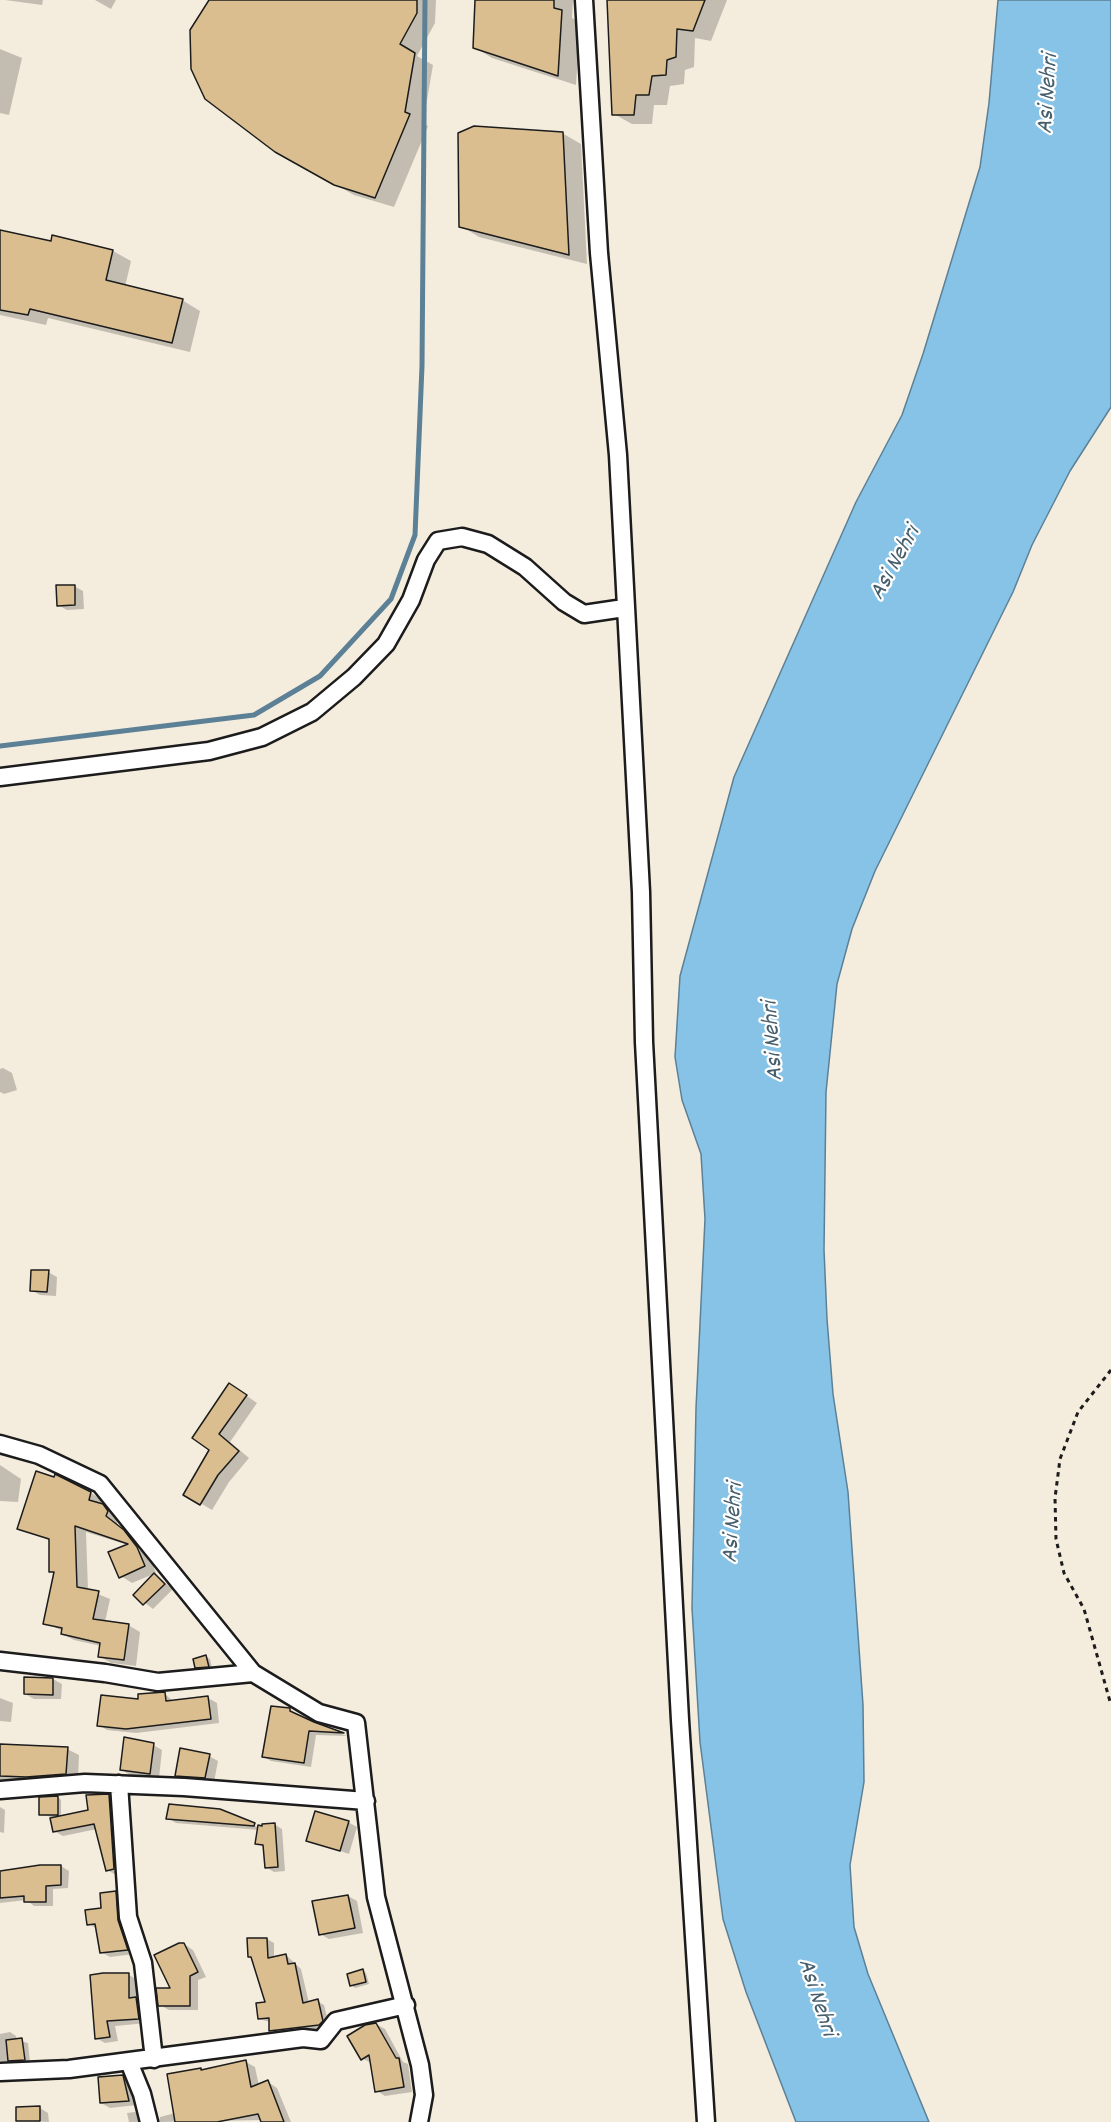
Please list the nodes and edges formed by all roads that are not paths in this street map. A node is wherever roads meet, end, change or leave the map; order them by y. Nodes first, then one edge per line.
1 (584, 0) edge
2 (624, 608) junction
3 (0, 777) edge
4 (0, 1444) edge
5 (0, 1661) edge
6 (252, 1673) junction
7 (119, 1784) junction
8 (0, 1790) edge
9 (366, 1801) junction
10 (406, 2005) junction
11 (154, 2059) junction
12 (129, 2062) junction
13 (0, 2072) edge
14 (149, 2122) edge
15 (419, 2122) edge
16 (706, 2122) edge

1 - 2 street
2 - 3 street
2 - 16 street
4 - 6 street
5 - 6 street
6 - 9 street
7 - 8 street
7 - 9 street
7 - 11 street
9 - 10 street
10 - 11 street
10 - 15 street
11 - 12 street
12 - 13 street
12 - 14 street

